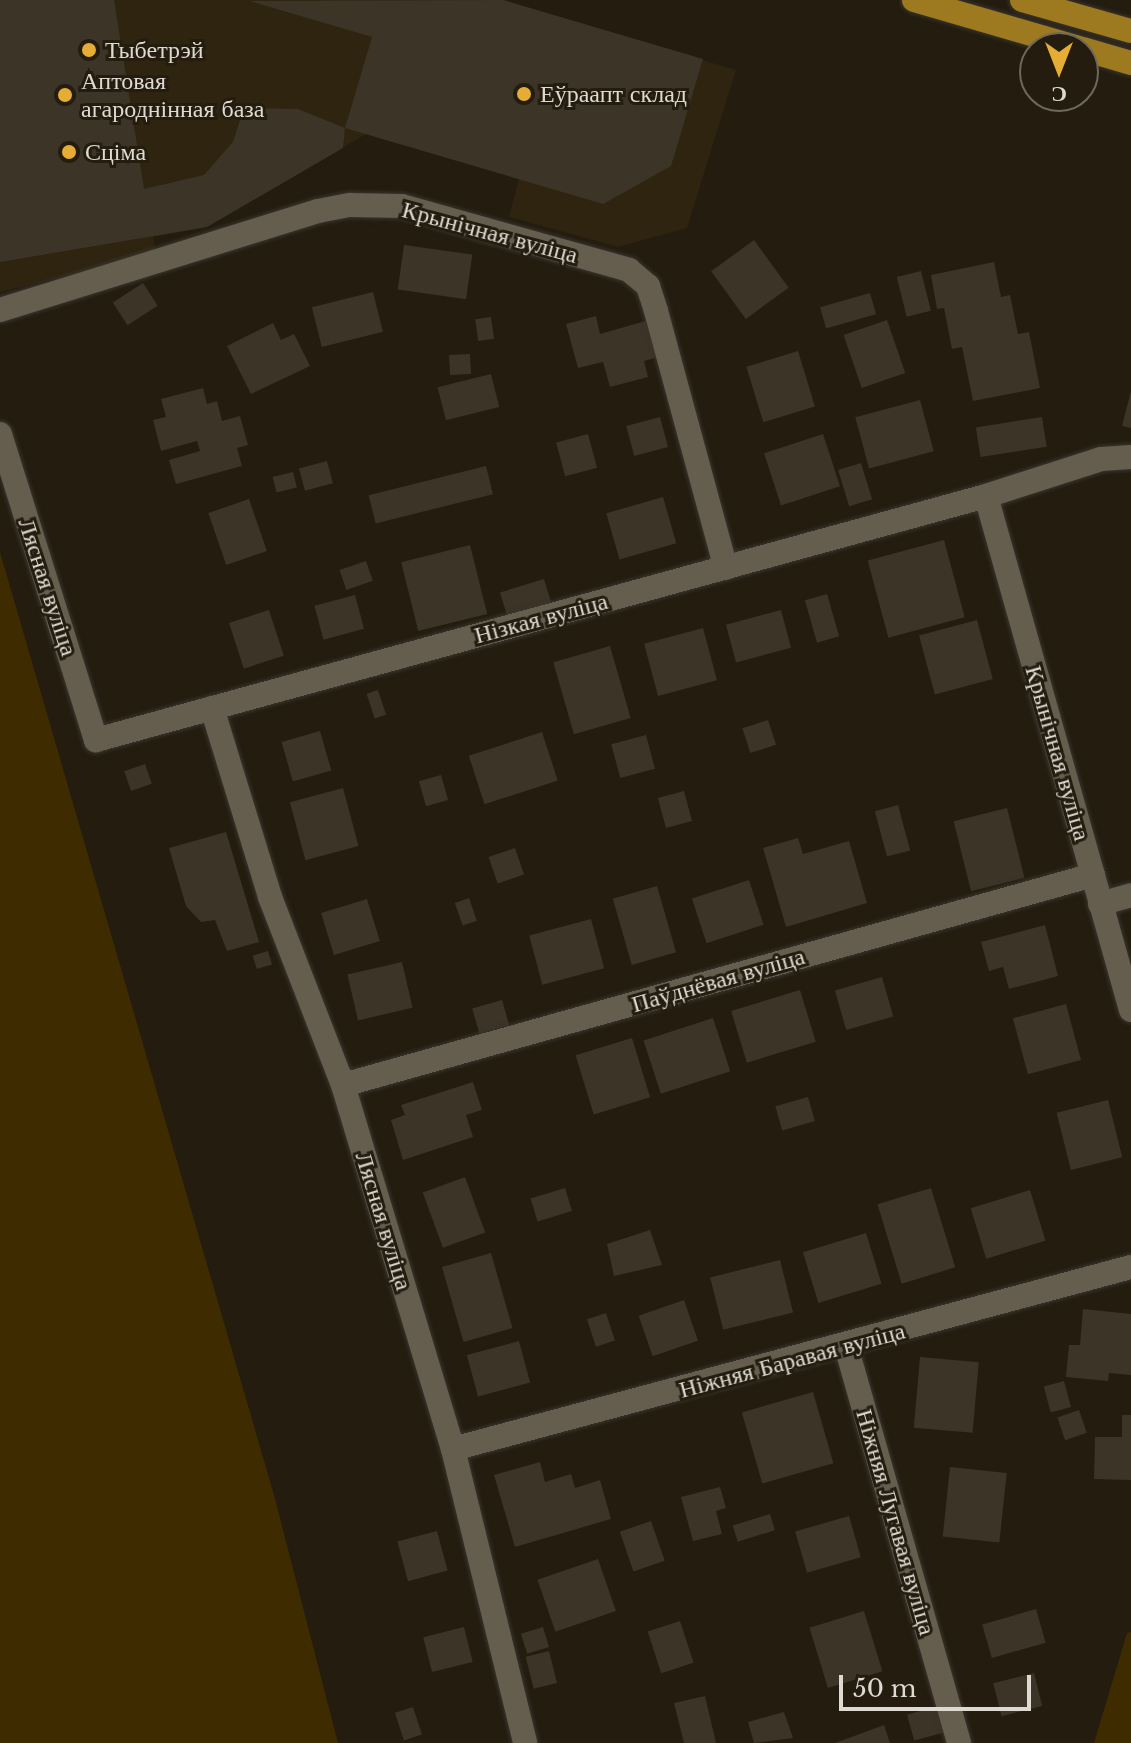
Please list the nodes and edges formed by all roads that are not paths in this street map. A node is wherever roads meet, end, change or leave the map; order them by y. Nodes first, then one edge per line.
1 (914, 0) edge
2 (1022, 0) edge
3 (1131, 31) edge
4 (1023, 32) edge
5 (1099, 54) edge
6 (1131, 63) edge
7 (0, 310) edge
8 (0, 434) edge
9 (1131, 457) edge
10 (986, 496) junction
11 (726, 568) junction
12 (212, 708) junction
13 (96, 740) joint
14 (1093, 875) junction
15 (1131, 895) edge
16 (1100, 904) junction
17 (1131, 1010) edge
18 (343, 1085) junction
19 (1131, 1267) edge
20 (846, 1346) junction
21 (453, 1449) junction
22 (525, 1743) edge
23 (959, 1743) edge

1 - 4 main road
2 - 3 main road
5 - 6 main road
7 - 11 street, Крынічная вуліца
8 - 13 street, Лясная вуліца
9 - 10 street, Нізкая вуліца
10 - 11 street, Нізкая вуліца
10 - 14 street, Крынічная вуліца
11 - 12 street, Нізкая вуліца
12 - 13 street, Нізкая вуліца
12 - 18 street, Лясная вуліца
14 - 16 street, Крынічная вуліца
14 - 18 street, Паўднёвая вуліца
15 - 16 street
16 - 17 street, Крынічная вуліца
18 - 21 street, Лясная вуліца
19 - 20 street, Ніжняя Баравая вуліца
20 - 21 street, Ніжняя Баравая вуліца
20 - 23 street, Ніжняя Лугавая вуліца
21 - 22 street, Лясная вуліца

